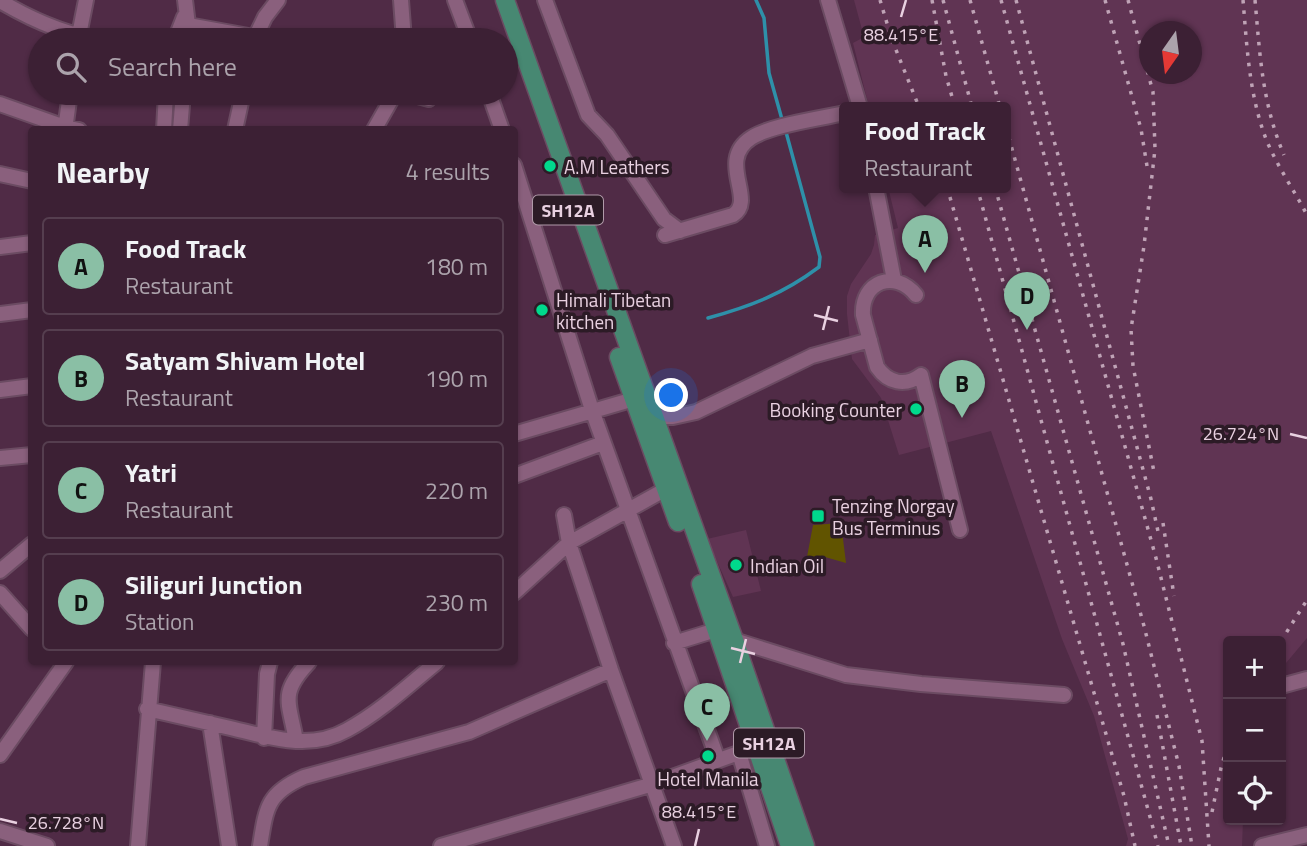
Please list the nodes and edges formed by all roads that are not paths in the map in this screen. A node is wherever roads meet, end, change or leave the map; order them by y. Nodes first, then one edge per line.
1 (86, 0) edge
2 (278, 0) edge
3 (401, 0) edge
4 (455, 0) edge
5 (493, 0) edge
6 (505, 0) edge
7 (545, 0) edge
8 (828, 0) edge
9 (0, 1) edge
10 (186, 12) edge
11 (52, 28) edge
12 (80, 28) edge
13 (226, 28) edge
14 (261, 28) edge
15 (403, 28) edge
16 (466, 28) edge
17 (503, 28) edge
18 (515, 28) edge
19 (518, 38) edge
20 (518, 71) edge
21 (859, 102) edge
22 (0, 104) edge
23 (70, 105) edge
24 (165, 105) edge
25 (182, 105) edge
26 (240, 105) edge
27 (388, 105) edge
28 (493, 105) edge
29 (839, 114) edge
30 (61, 126) edge
31 (69, 126) edge
32 (164, 126) edge
33 (180, 126) edge
34 (236, 126) edge
35 (376, 126) edge
36 (501, 126) edge
37 (0, 174) edge
38 (518, 178) edge
39 (28, 180) edge
40 (877, 193) edge
41 (680, 231) junction
42 (665, 235) dead end
43 (28, 244) edge
44 (0, 247) edge
45 (894, 280) junction
46 (916, 295) dead end
47 (28, 310) edge
48 (0, 314) edge
49 (870, 340) junction
50 (28, 386) edge
51 (0, 390) edge
52 (634, 399) junction
53 (592, 410) junction
54 (648, 419) junction
55 (518, 433) edge
56 (603, 443) junction
57 (28, 455) edge
58 (0, 458) edge
59 (518, 475) edge
60 (666, 489) junction
61 (627, 510) junction
62 (564, 515) dead end
63 (960, 530) dead end
64 (569, 543) junction
65 (28, 547) edge
66 (0, 571) edge
67 (518, 589) edge
68 (0, 593) edge
69 (28, 624) edge
70 (716, 630) junction
71 (734, 640) junction
72 (674, 643) junction
73 (62, 665) edge
74 (153, 665) edge
75 (269, 665) edge
76 (306, 665) edge
77 (433, 665) edge
78 (611, 670) junction
79 (1307, 680) edge
80 (1286, 685) edge
81 (1063, 695) dead end
82 (147, 709) junction
83 (210, 723) junction
84 (264, 738) junction
85 (296, 741) junction
86 (754, 745) junction
87 (0, 755) edge
88 (718, 760) junction
89 (653, 784) junction
90 (0, 831) edge
91 (1307, 835) edge
92 (788, 842) edge
93 (47, 846) edge
94 (138, 846) edge
95 (229, 846) edge
96 (260, 846) edge
97 (441, 846) edge
98 (674, 846) edge
99 (767, 846) edge
100 (805, 846) edge
101 (1262, 846) edge

1 - 12 street
2 - 14 street
3 - 15 street
4 - 16 street
5 - 17 main road, SH12A
6 - 18 main road, SH12A
7 - 41 street
8 - 21 street
9 - 11 street
10 - 13 street
19 - 54 main road, SH12A
20 - 52 main road, SH12A
22 - 30 street
23 - 31 street
24 - 32 street
25 - 33 street
26 - 34 street
27 - 35 street
28 - 36 street
29 - 41 street
37 - 39 street
38 - 53 street
40 - 45 street
41 - 42 street
43 - 44 street
45 - 46 street
45 - 49 street
47 - 48 street
49 - 54 street
49 - 63 street
50 - 51 street
52 - 53 street
52 - 54 main road, SH12A
53 - 55 street
53 - 56 street
54 - 60 main road, SH12A
54 - 71 main road, SH12A
56 - 59 street
56 - 61 street
57 - 58 street
60 - 61 street
60 - 70 main road, SH12A
61 - 64 street
61 - 72 street
62 - 64 street
64 - 67 street
64 - 78 street
65 - 66 street
68 - 69 street
70 - 72 street
70 - 86 main road, SH12A
71 - 81 street
71 - 86 main road, SH12A
72 - 88 street
73 - 87 street
74 - 82 street
75 - 84 street
76 - 85 street
77 - 85 street
78 - 89 street
78 - 96 street
79 - 80 street
82 - 83 street
82 - 94 street
83 - 84 street
83 - 95 street
84 - 85 street
86 - 88 street
86 - 92 main road, SH12A
86 - 99 street
86 - 100 main road, SH12A
88 - 89 street
89 - 97 street
89 - 98 street
90 - 93 street
91 - 101 street
92 - 99 street

